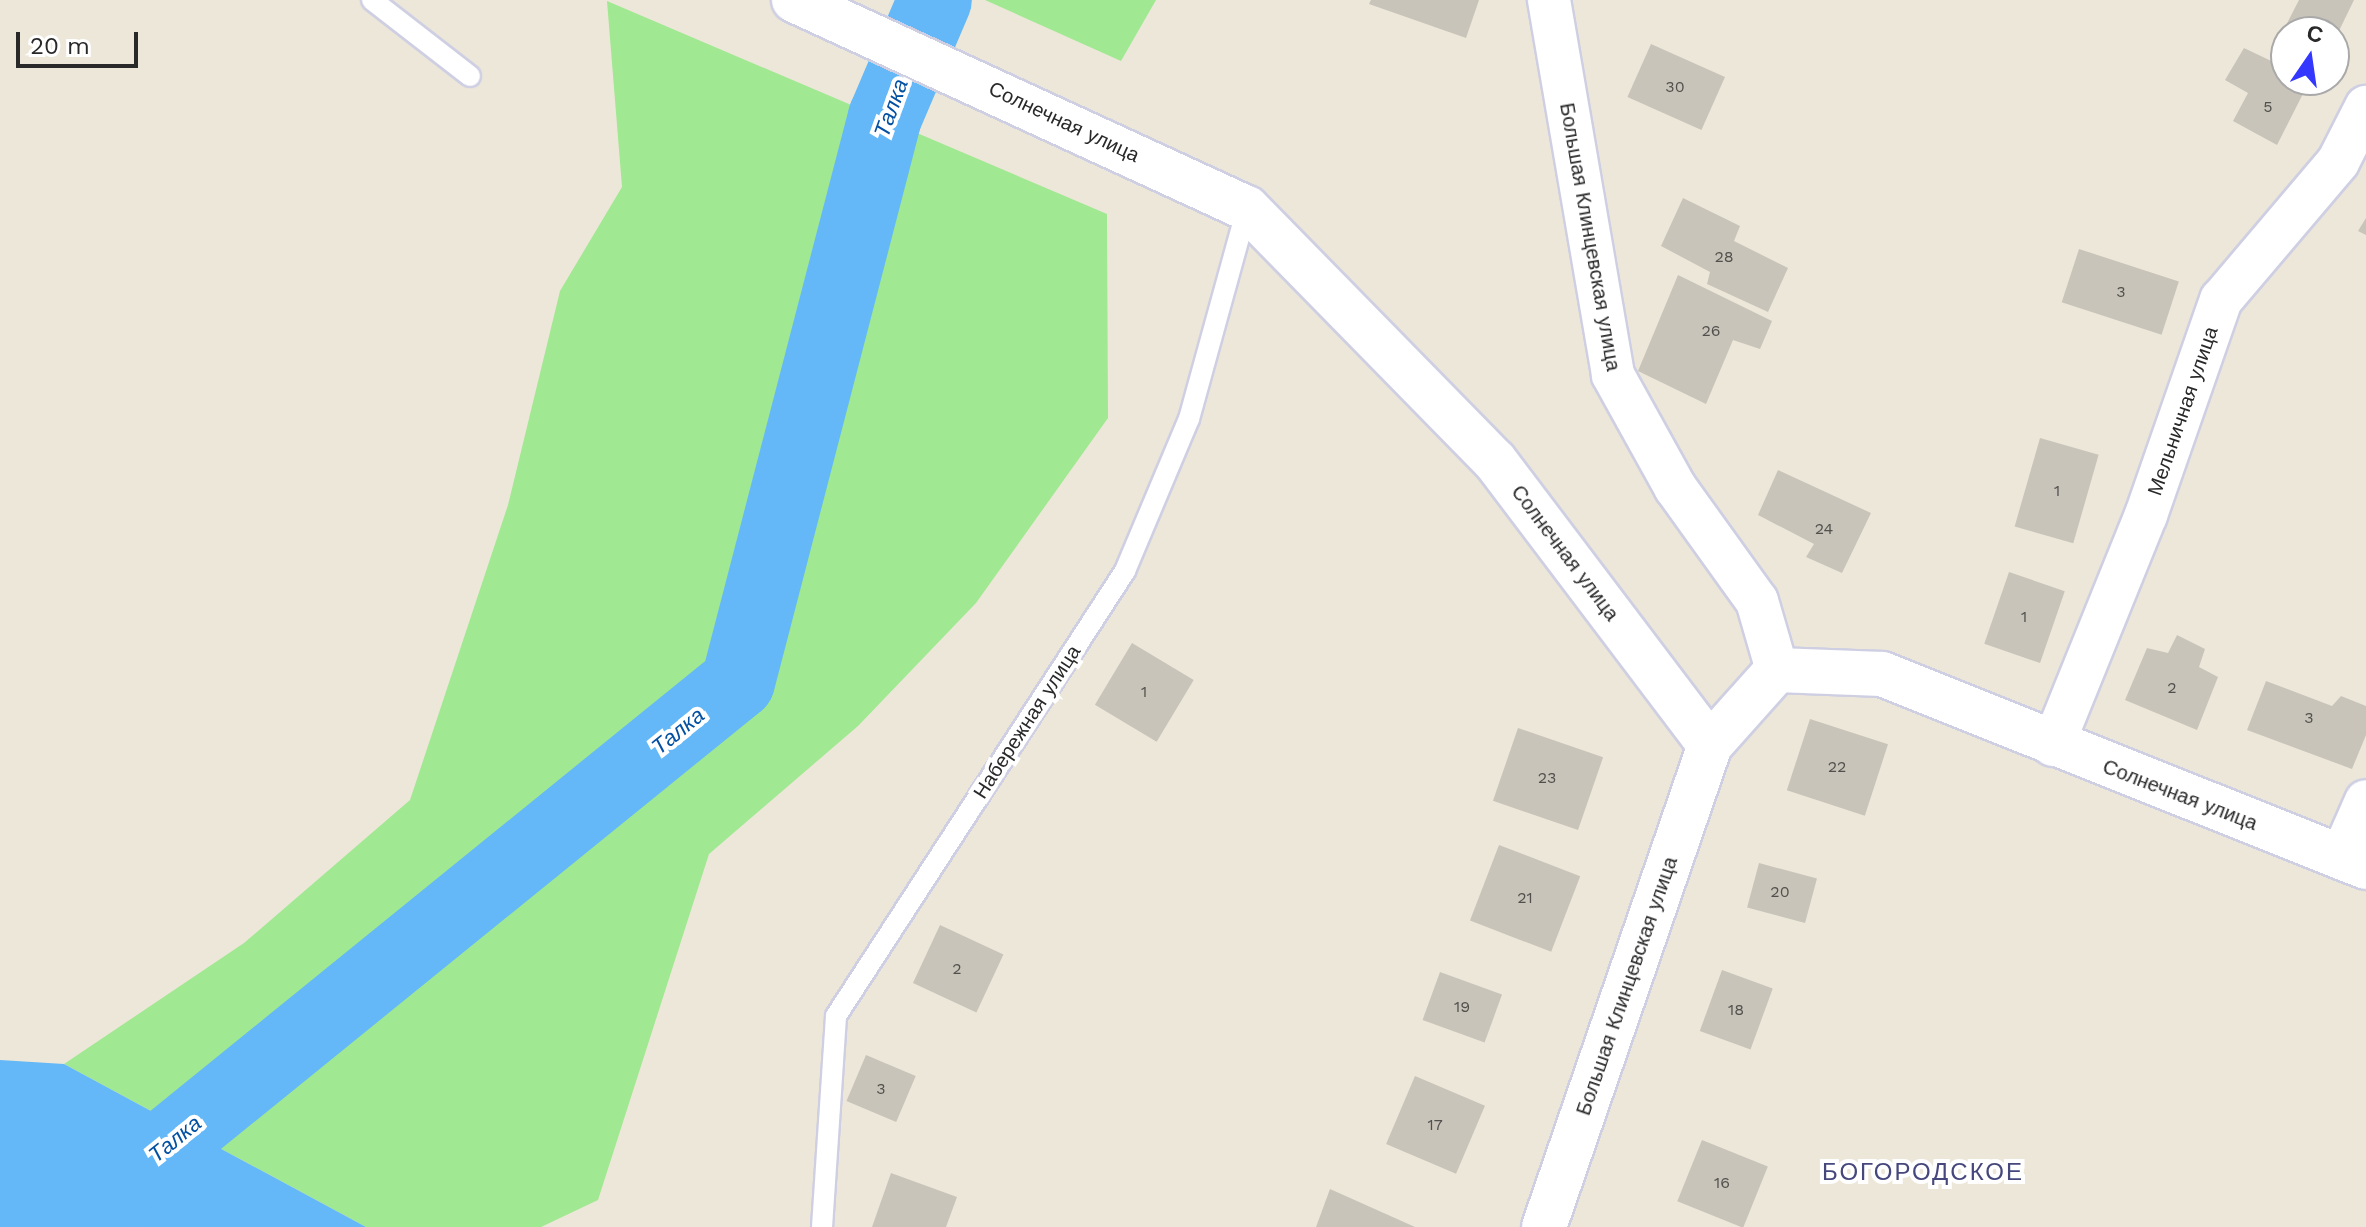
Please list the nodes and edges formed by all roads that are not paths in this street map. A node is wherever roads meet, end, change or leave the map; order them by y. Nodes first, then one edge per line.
1 (372, 0) edge
2 (794, 0) edge
3 (1549, 0) edge
4 (470, 76) dead end
5 (2366, 107) edge
6 (1247, 208) junction
7 (1777, 670) junction
8 (1710, 745) junction
9 (2053, 745) junction
10 (2366, 801) edge
11 (2353, 863) edge
12 (822, 1227) edge
13 (1544, 1227) edge

1 - 4 lane
2 - 6 street, Солнечная улица
3 - 7 street, Большая Клинцевская улица
5 - 9 street, Мельничная улица
6 - 8 street, Солнечная улица
6 - 12 lane, Набережная улица
7 - 8 street
7 - 9 street, Солнечная улица
8 - 13 street, Большая Клинцевская улица
9 - 11 street, Солнечная улица
10 - 11 street

